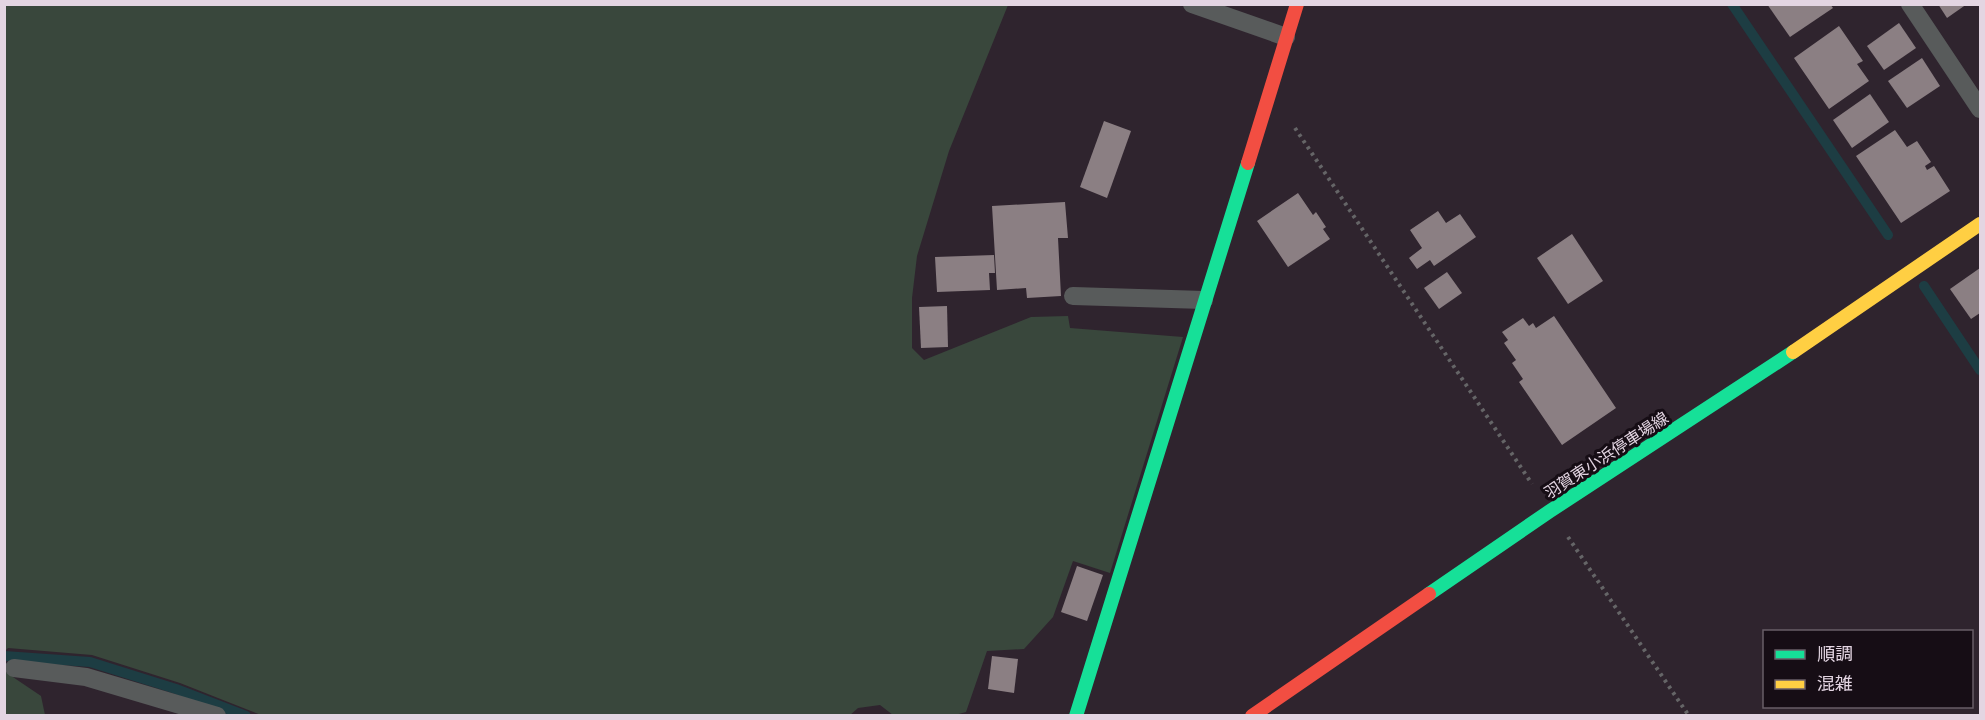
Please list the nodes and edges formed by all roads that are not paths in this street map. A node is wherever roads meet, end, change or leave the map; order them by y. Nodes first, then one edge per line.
1 (1192, 4) edge
2 (1297, 4) edge
3 (1910, 4) edge
4 (1286, 37) junction
5 (1980, 109) edge
6 (1980, 224) edge
7 (1073, 296) dead end
8 (1204, 300) junction
9 (14, 668) dead end
10 (217, 716) edge
11 (1076, 716) edge
12 (1252, 716) edge

1 - 4 lane
2 - 4 main road
3 - 5 lane
4 - 8 main road
6 - 12 main road, 羽賀東小浜停車場線
7 - 8 lane
8 - 11 main road
9 - 10 lane

